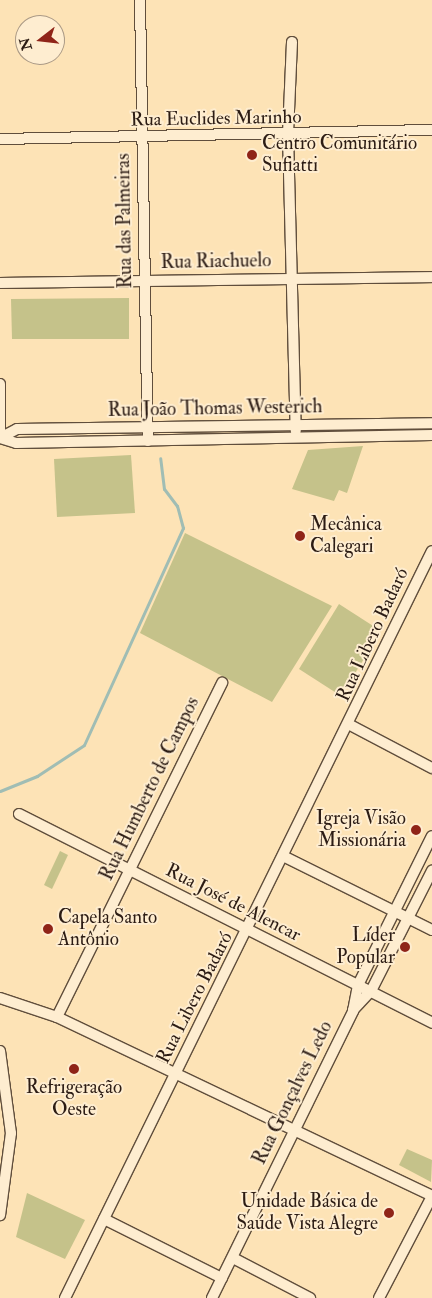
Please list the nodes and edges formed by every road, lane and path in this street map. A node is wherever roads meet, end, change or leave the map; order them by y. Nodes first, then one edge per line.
1 (140, 0) edge
2 (292, 42) dead end
3 (432, 130) edge
4 (288, 135) junction
5 (142, 138) junction
6 (0, 139) edge
7 (432, 277) edge
8 (291, 279) junction
9 (143, 280) junction
10 (0, 283) edge
11 (0, 384) edge
12 (432, 423) edge
13 (378, 424) junction
14 (226, 426) junction
15 (296, 426) junction
16 (148, 427) junction
17 (81, 428) junction
18 (432, 435) edge
19 (378, 437) junction
20 (0, 438) edge
21 (226, 440) junction
22 (296, 440) junction
23 (148, 441) junction
24 (81, 442) junction
25 (432, 551) edge
26 (222, 684) dead end
27 (350, 724) junction
28 (432, 768) edge
29 (19, 814) dead end
30 (432, 836) edge
31 (429, 848) edge
32 (285, 856) junction
33 (129, 870) junction
34 (432, 871) edge
35 (394, 911) junction
36 (408, 918) junction
37 (249, 930) junction
38 (432, 930) edge
39 (358, 985) junction
40 (371, 991) junction
41 (0, 998) edge
42 (353, 1011) junction
43 (57, 1017) junction
44 (432, 1023) edge
45 (0, 1051) edge
46 (176, 1075) junction
47 (294, 1129) junction
48 (432, 1196) edge
49 (0, 1215) edge
50 (104, 1219) junction
51 (233, 1258) junction
52 (222, 1278) junction
53 (65, 1298) edge
54 (212, 1298) edge
55 (310, 1298) edge
56 (379, 1298) edge

1 - 5 street, Rua das Palmeiras
2 - 4 street
3 - 4 street, Rua Euclides Marinho
4 - 5 street, Rua Euclides Marinho
4 - 8 street
5 - 6 street, Rua Euclides Marinho
5 - 9 street, Rua das Palmeiras
7 - 8 street, Rua Riachuelo
8 - 9 street, Rua Riachuelo
8 - 15 street
9 - 10 street, Rua Riachuelo
9 - 16 street, Rua das Palmeiras
11 - 20 street
12 - 13 street, Rua João Thomas Westerich
13 - 15 street, Rua João Thomas Westerich
13 - 19 street
14 - 15 street, Rua João Thomas Westerich
14 - 16 street, Rua João Thomas Westerich
14 - 21 street
15 - 22 street
16 - 17 street, Rua João Thomas Westerich
16 - 23 street, Rua das Palmeiras
17 - 20 street, Rua João Thomas Westerich
17 - 24 street
18 - 19 street, Rua João Thomas Westerich
19 - 22 street, Rua João Thomas Westerich
20 - 24 street, Rua João Thomas Westerich
21 - 22 street, Rua João Thomas Westerich
21 - 23 street, Rua João Thomas Westerich
23 - 24 street, Rua João Thomas Westerich
25 - 27 street, Rua Libero Badaró
26 - 33 street, Rua Humberto de Campos
27 - 28 street
27 - 32 street, Rua Libero Badaró
29 - 33 street, Rua José de Alencar
30 - 31 street, Rua Gonçalves Ledo
31 - 35 street, Rua Gonçalves Ledo
32 - 35 street
32 - 37 street, Rua Libero Badaró
33 - 37 street, Rua José de Alencar
33 - 43 street, Rua Humberto de Campos
34 - 36 street, Rua Gonçalves Ledo
35 - 36 street
35 - 39 street, Rua Gonçalves Ledo
36 - 38 street
36 - 40 street, Rua Gonçalves Ledo
37 - 39 street, Rua José de Alencar
37 - 46 street, Rua Libero Badaró
39 - 40 street, Rua José de Alencar
39 - 42 street, Rua Gonçalves Ledo
40 - 42 street, Rua Gonçalves Ledo
40 - 44 street, Rua José de Alencar
41 - 43 street
42 - 47 street, Rua Gonçalves Ledo
43 - 46 street
45 - 49 street
46 - 47 street
46 - 50 street, Rua Libero Badaró
47 - 48 street
47 - 51 street, Rua Gonçalves Ledo
48 - 56 street
50 - 52 street
50 - 53 street, Rua Libero Badaró
51 - 52 street, Rua Gonçalves Ledo
51 - 55 street
52 - 54 street, Rua Gonçalves Ledo

